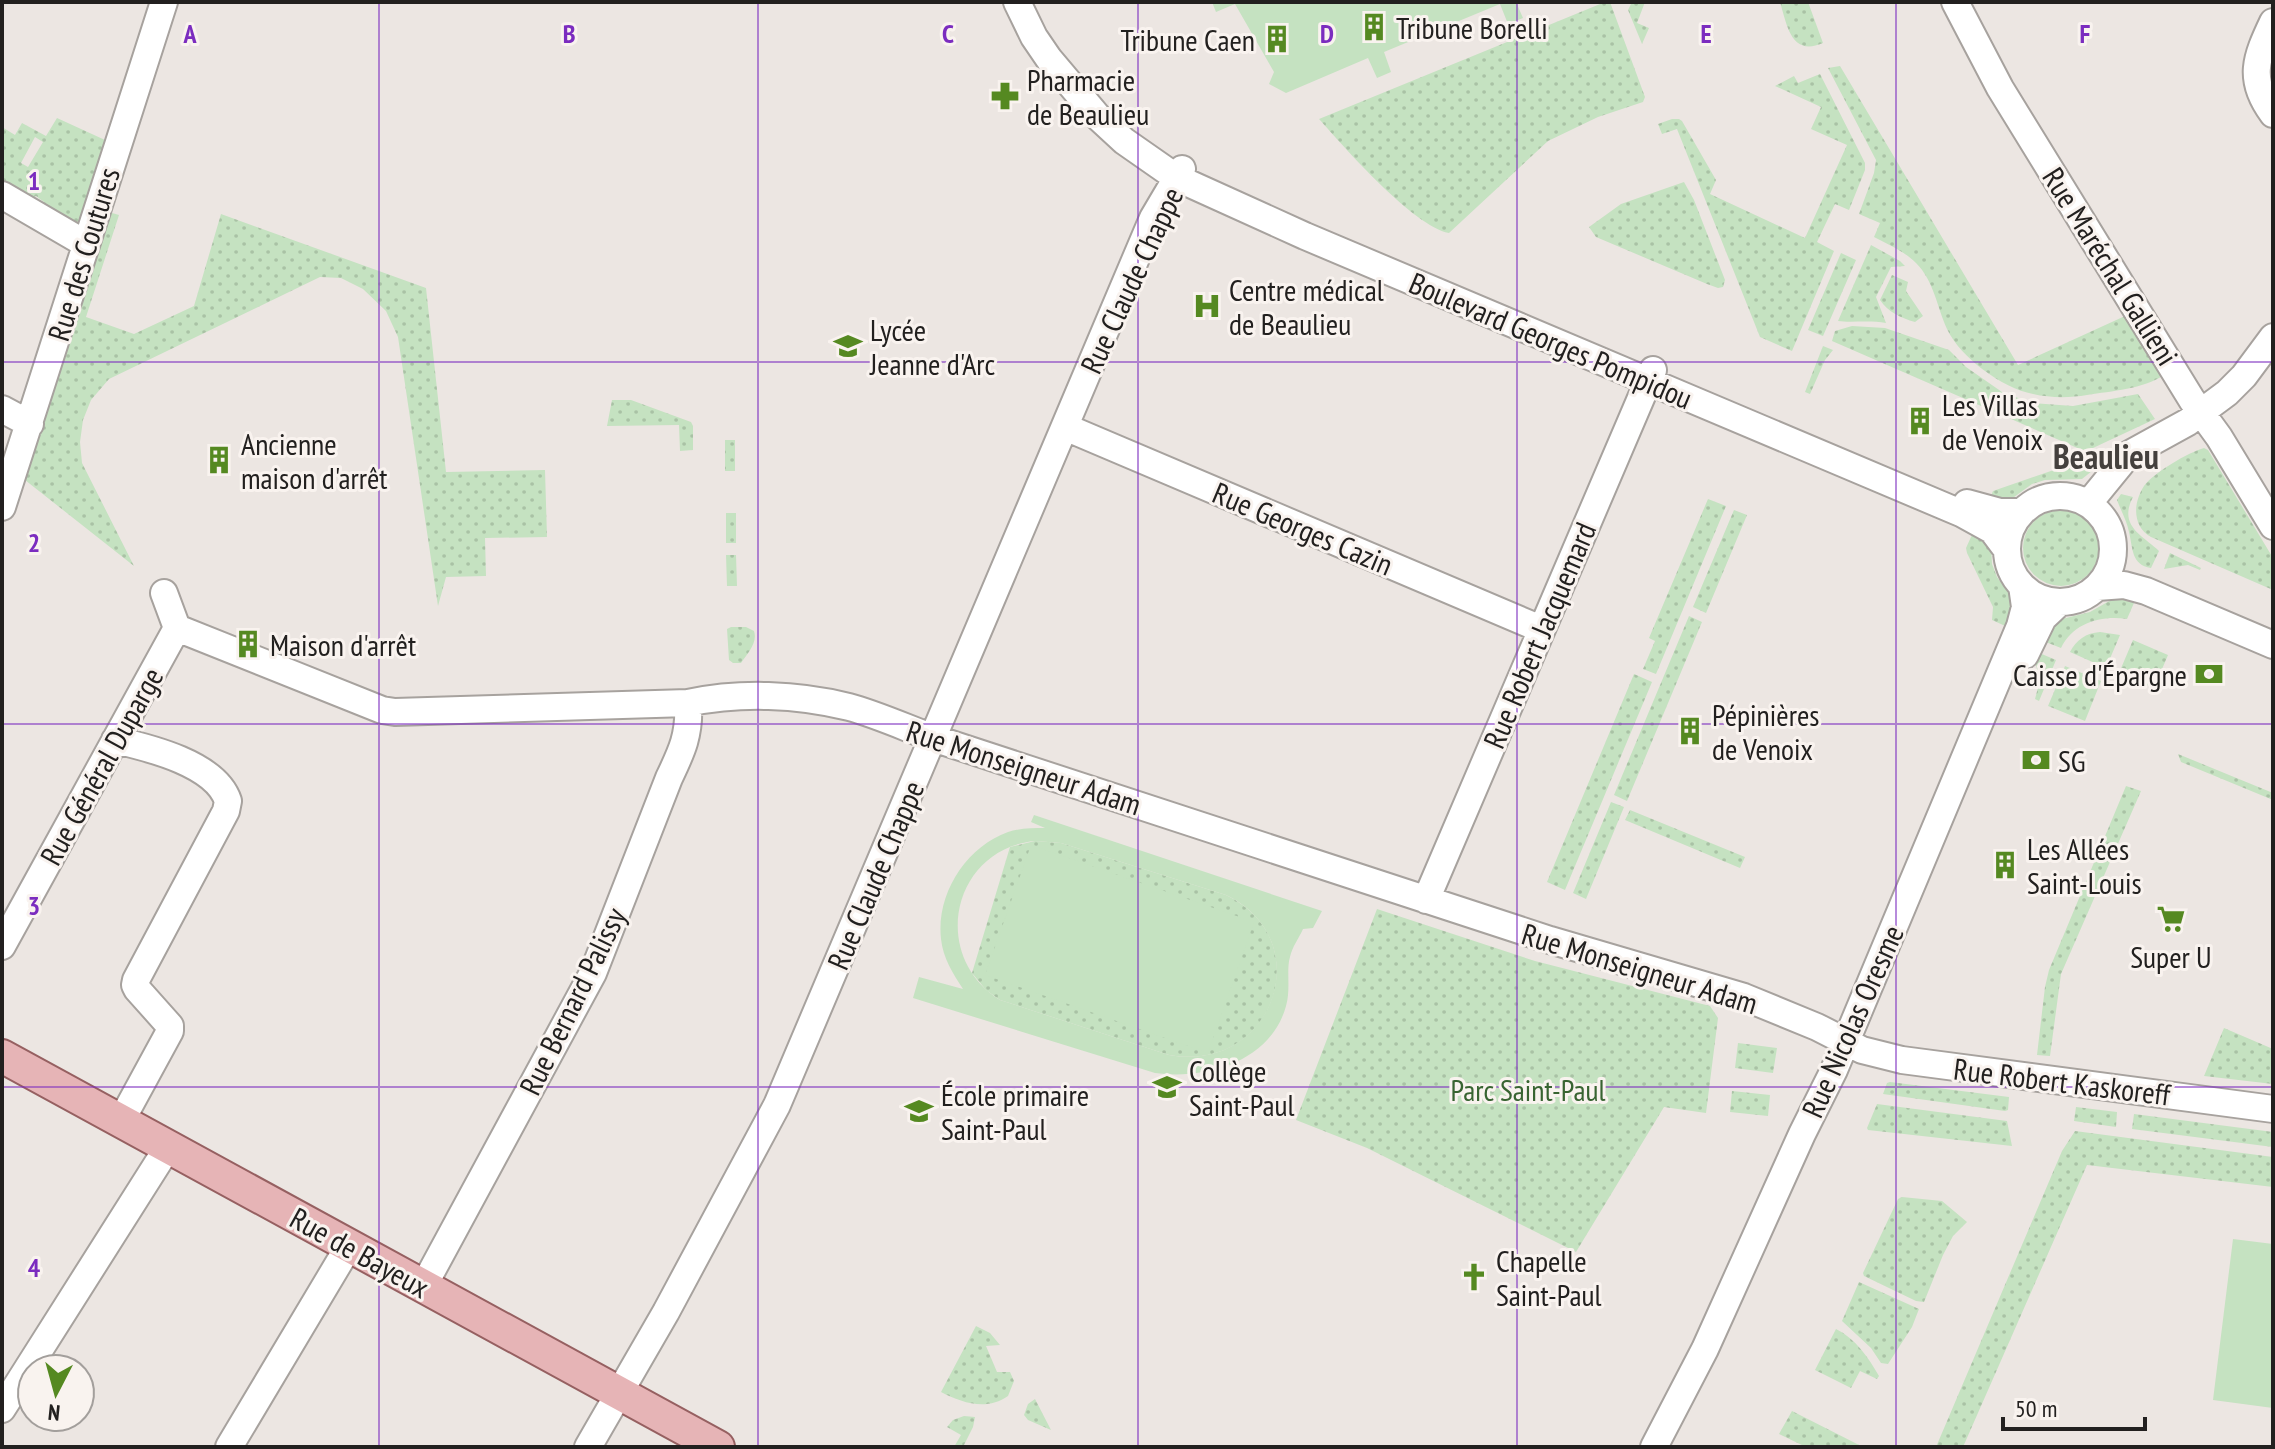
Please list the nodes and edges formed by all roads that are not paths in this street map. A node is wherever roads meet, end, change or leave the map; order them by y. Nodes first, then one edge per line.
1 (164, 2) edge
2 (1017, 2) edge
3 (1030, 2) edge
4 (1955, 2) edge
5 (2273, 22) edge
6 (2273, 114) edge
7 (1180, 174) junction
8 (2, 195) edge
9 (86, 244) junction
10 (2273, 337) edge
11 (1650, 375) junction
12 (2, 409) edge
13 (2201, 413) junction
14 (30, 424) junction
15 (1065, 427) junction
16 (2088, 504) junction
17 (2, 507) edge
18 (2022, 512) junction
19 (2273, 526) edge
20 (2113, 548) junction
21 (2007, 550) junction
22 (2022, 586) junction
23 (2097, 587) junction
24 (164, 593) dead end
25 (2060, 602) junction
26 (177, 628) junction
27 (1541, 629) junction
28 (2273, 629) edge
29 (2273, 645) edge
30 (688, 703) junction
31 (934, 738) junction
32 (115, 740) junction
33 (1426, 900) junction
34 (2, 946) edge
35 (1853, 1045) junction
36 (2, 1056) edge
37 (2273, 1109) edge
38 (121, 1121) junction
39 (168, 1147) junction
40 (349, 1246) junction
41 (423, 1287) junction
42 (620, 1394) junction
43 (2, 1409) edge
44 (229, 1447) edge
45 (588, 1447) edge
46 (718, 1447) edge
47 (1654, 1447) edge
48 (1670, 1447) edge

1 - 9 street, Rue des Coutures
2 - 7 street, Boulevard Georges Pompidou
3 - 7 street, Boulevard Georges Pompidou
4 - 13 street, Rue Maréchal Gallieni
5 - 6 street
7 - 11 street, Boulevard Georges Pompidou
7 - 15 street, Rue Claude Chappe
8 - 9 street
9 - 14 street, Rue des Coutures
10 - 13 street
11 - 18 street, Boulevard Georges Pompidou
11 - 21 street, Boulevard Georges Pompidou
11 - 27 street, Rue Robert Jacquemard
12 - 14 street
13 - 16 street
13 - 19 street, Rue Maréchal Gallieni
14 - 17 street, Rue des Coutures
15 - 27 street, Rue Georges Cazin
15 - 31 street, Rue Claude Chappe
16 - 18 street
16 - 20 street
18 - 21 street
20 - 23 street
20 - 28 street
21 - 22 street
22 - 25 street
22 - 35 street, Rue Nicolas Oresme
23 - 25 street
23 - 29 street
24 - 26 street
25 - 35 street, Rue Nicolas Oresme
26 - 30 street, Rue Monseigneur Adam
26 - 32 street, Rue Général Duparge
27 - 33 street, Rue Robert Jacquemard
30 - 31 street, Rue Monseigneur Adam
30 - 41 street, Rue Bernard Palissy
31 - 33 street, Rue Monseigneur Adam
31 - 42 street, Rue Claude Chappe
32 - 34 street, Rue Général Duparge
32 - 38 street
33 - 35 street, Rue Monseigneur Adam
35 - 37 street, Rue Robert Kaskoreff
35 - 47 street, Rue Nicolas Oresme
35 - 48 street, Rue Nicolas Oresme
36 - 38 main road, Rue de Bayeux
38 - 39 main road, Rue de Bayeux
39 - 40 main road, Rue de Bayeux
39 - 43 street
40 - 41 main road, Rue de Bayeux
40 - 44 street
41 - 42 main road, Rue de Bayeux
42 - 45 street, Rue Claude Chappe
42 - 46 main road, Rue de Bayeux

